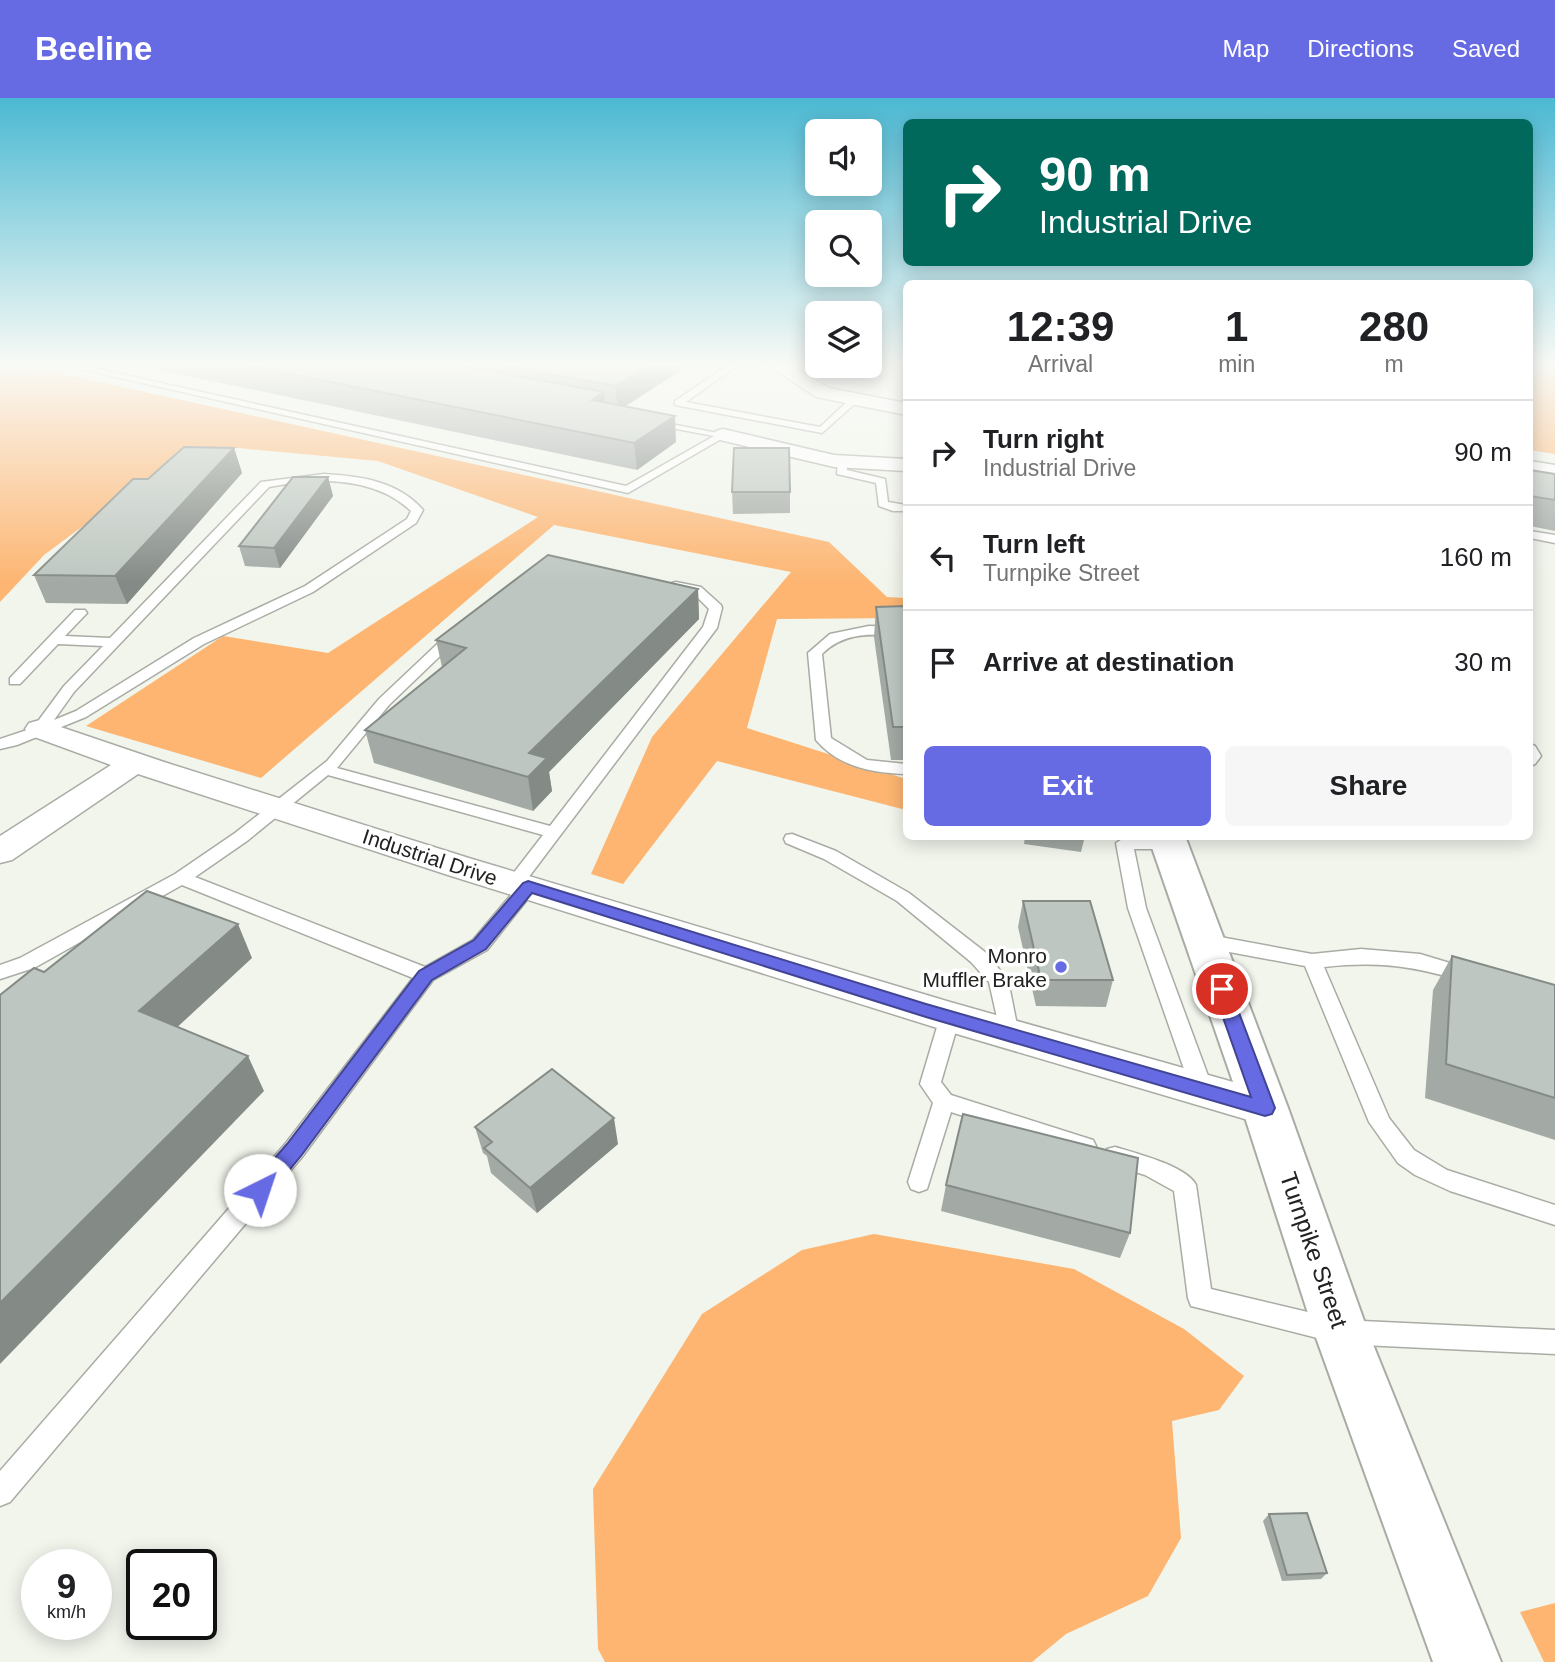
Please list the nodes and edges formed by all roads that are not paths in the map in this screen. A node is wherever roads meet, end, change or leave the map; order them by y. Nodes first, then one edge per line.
1 (390, 437) edge
2 (720, 437) edge
3 (732, 437) edge
4 (842, 461) junction
5 (903, 465) edge
6 (1533, 467) edge
7 (1555, 471) edge
8 (903, 508) edge
9 (1533, 535) edge
10 (1555, 539) edge
11 (657, 582) edge
12 (80, 613) dead end
13 (469, 624) edge
14 (903, 631) edge
15 (54, 640) junction
16 (115, 642) junction
17 (15, 681) dead end
18 (40, 729) junction
19 (0, 744) edge
20 (136, 762) junction
21 (903, 769) edge
22 (326, 770) junction
23 (277, 807) junction
24 (554, 832) junction
25 (792, 839) dead end
26 (1167, 840) edge
27 (0, 852) edge
28 (181, 878) junction
29 (521, 885) junction
30 (1204, 941) junction
31 (1312, 961) junction
32 (0, 972) edge
33 (426, 975) junction
34 (1481, 979) edge
35 (950, 1017) junction
36 (1009, 1035) junction
37 (1203, 1092) junction
38 (944, 1101) junction
39 (1265, 1108) junction
40 (919, 1182) dead end
41 (1555, 1215) edge
42 (1341, 1332) junction
43 (1555, 1342) edge
44 (0, 1492) edge
45 (1467, 1662) edge

1 - 2 lane
3 - 4 street
4 - 5 street
4 - 8 lane
6 - 7 street
9 - 10 lane
11 - 24 lane
12 - 15 lane
13 - 22 lane
14 - 21 lane
15 - 16 lane
15 - 17 lane
16 - 18 lane
16 - 18 lane
18 - 19 lane
18 - 20 street, Industrial Drive
20 - 23 street, Industrial Drive
20 - 27 street
22 - 23 lane
22 - 24 lane
23 - 28 lane
23 - 29 street, Industrial Drive
24 - 29 lane
25 - 36 lane
26 - 30 main road, Turnpike Street
26 - 37 lane
28 - 32 lane
28 - 33 lane
29 - 33 lane
29 - 35 street, Industrial Drive
30 - 31 lane
30 - 39 main road, Turnpike Street
31 - 34 lane
31 - 41 lane
33 - 44 lane
35 - 36 street, Industrial Drive
35 - 38 lane
36 - 37 street, Industrial Drive
37 - 39 street, Industrial Drive
38 - 40 lane
38 - 42 lane
39 - 42 main road, Turnpike Street
42 - 43 lane
42 - 45 main road, Turnpike Street

